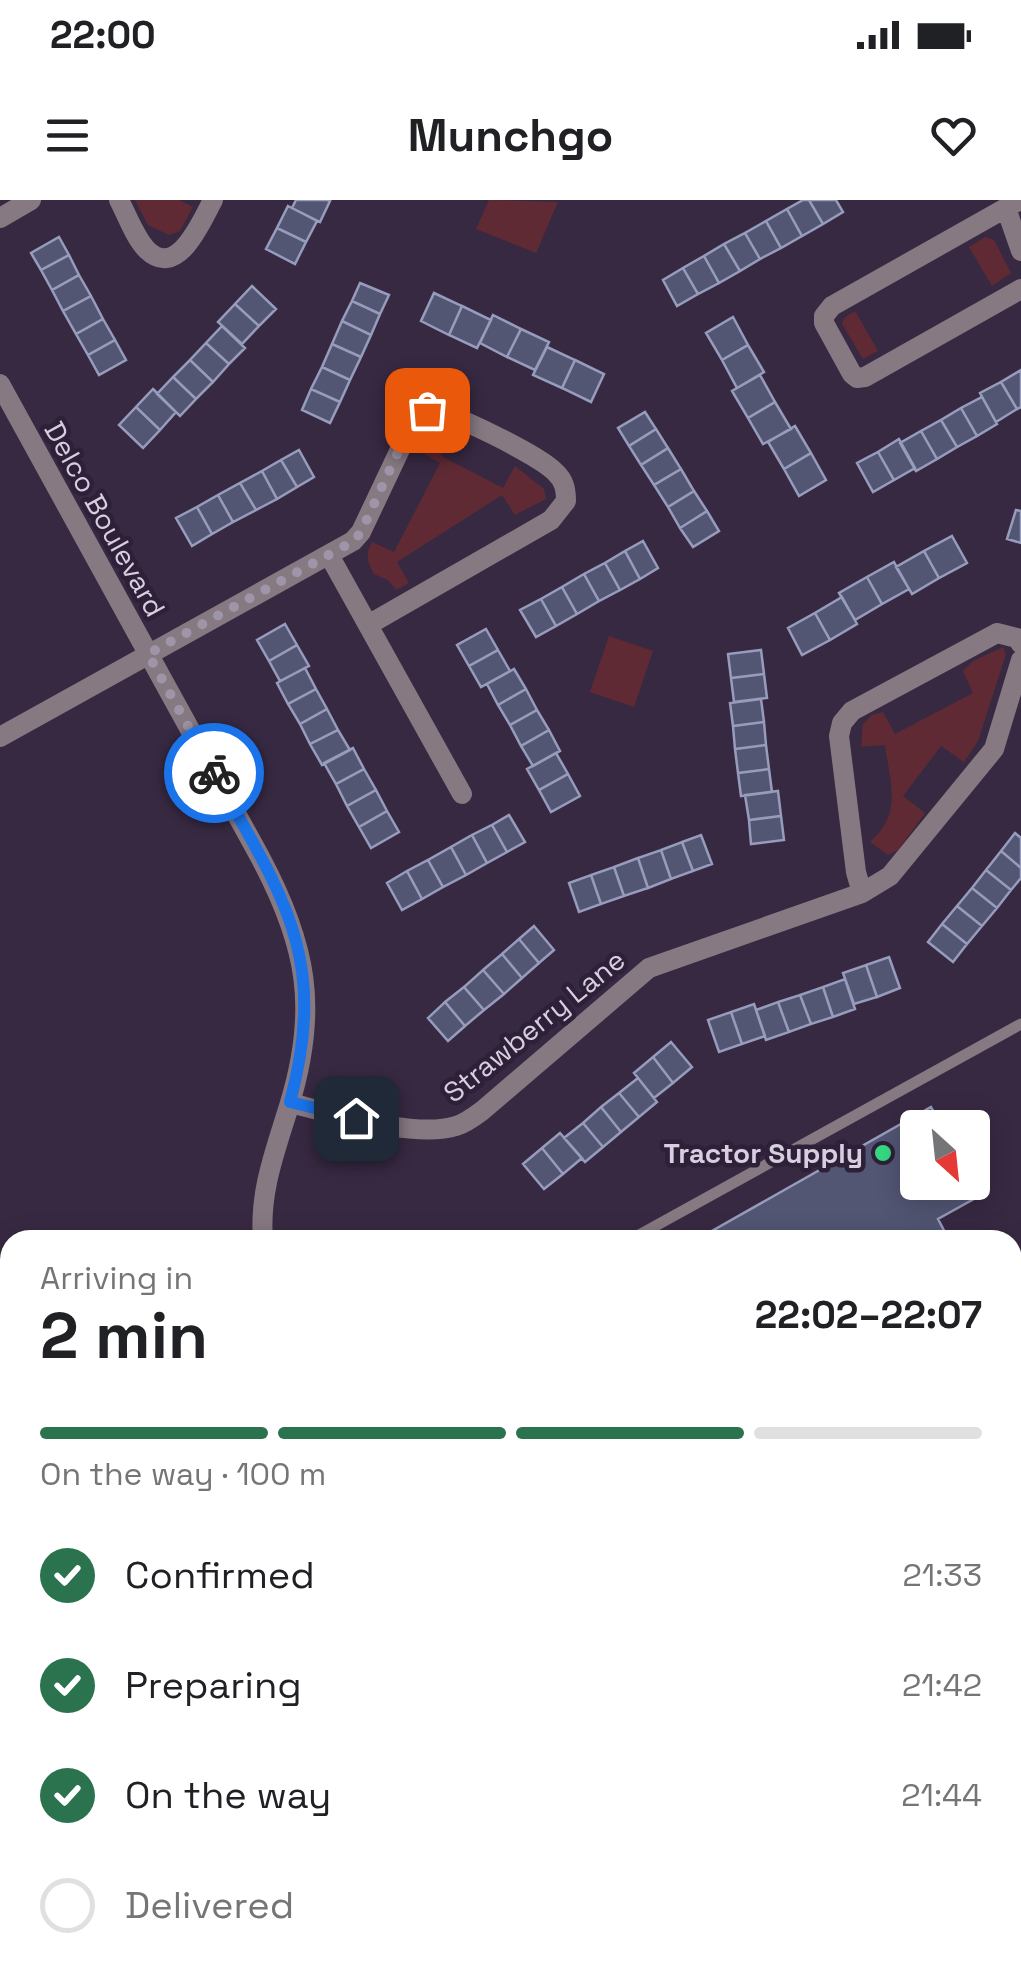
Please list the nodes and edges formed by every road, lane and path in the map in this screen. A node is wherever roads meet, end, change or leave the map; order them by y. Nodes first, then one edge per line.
1 (31, 200) edge
2 (119, 200) edge
3 (213, 200) edge
4 (1013, 204) edge
5 (0, 218) edge
6 (1021, 251) edge
7 (1021, 290) edge
8 (0, 384) edge
9 (329, 555) junction
10 (368, 624) junction
11 (1021, 644) edge
12 (148, 654) junction
13 (1021, 660) edge
14 (0, 738) edge
15 (462, 794) dead end
16 (862, 892) junction
17 (1021, 1024) edge
18 (290, 1102) junction
19 (263, 1230) edge
20 (648, 1230) edge

1 - 5 street
2 - 3 street
4 - 6 street
4 - 7 street
8 - 12 street, Delco Boulevard
9 - 10 street
9 - 10 street
9 - 12 street
10 - 15 street
11 - 16 street
12 - 14 street
12 - 18 street, Delco Boulevard
13 - 16 street, Strawberry Lane
16 - 18 street, Strawberry Lane
17 - 20 lane
18 - 19 street, Delco Boulevard

